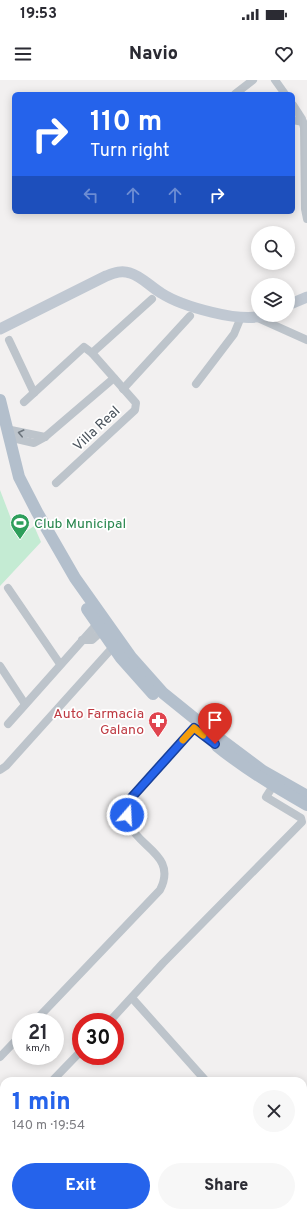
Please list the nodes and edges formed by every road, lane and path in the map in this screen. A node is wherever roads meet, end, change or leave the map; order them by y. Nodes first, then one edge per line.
1 (253, 80) edge
2 (275, 80) edge
3 (238, 92) edge
4 (284, 92) edge
5 (295, 108) edge
6 (295, 121) edge
7 (305, 125) edge
8 (307, 219) edge
9 (307, 297) edge
10 (152, 299) dead end
11 (295, 302) edge
12 (190, 316) dead end
13 (251, 316) edge
14 (241, 317) junction
15 (272, 322) edge
16 (0, 329) edge
17 (9, 340) dead end
18 (307, 340) edge
19 (92, 352) junction
20 (114, 378) junction
21 (196, 384) dead end
22 (123, 389) junction
23 (34, 393) junction
24 (0, 400) edge
25 (24, 402) dead end
26 (5, 433) edge
27 (56, 483) dead end
28 (8, 588) dead end
29 (96, 630) junction
30 (113, 647) junction
31 (60, 664) junction
32 (0, 666) edge
33 (25, 704) junction
34 (8, 724) dead end
35 (194, 728) junction
36 (0, 770) edge
37 (273, 786) junction
38 (307, 796) edge
39 (307, 805) edge
40 (132, 998) junction
41 (43, 1013) edge
42 (118, 1013) edge
43 (12, 1044) edge
44 (0, 1057) edge
45 (72, 1060) edge
46 (56, 1077) edge
47 (202, 1077) edge

1 - 3 street
2 - 4 street
5 - 7 street
6 - 7 street
7 - 8 street
9 - 11 street
10 - 19 street
12 - 22 street, Villa Real
13 - 14 street
14 - 16 street
14 - 21 street
15 - 18 street
17 - 23 street
19 - 20 street, Villa Real
19 - 23 street
20 - 22 street, Villa Real
20 - 26 street, Villa Real
22 - 27 street, Villa Real
23 - 25 street
24 - 26 main road
26 - 29 main road
26 - 38 main road
28 - 31 street
29 - 30 main road
29 - 31 street
30 - 35 main road
30 - 36 street
31 - 33 street
32 - 33 street
33 - 34 street
35 - 37 main road
35 - 41 street
37 - 39 main road
37 - 40 street
40 - 42 street
40 - 47 street
43 - 44 street
45 - 46 street

